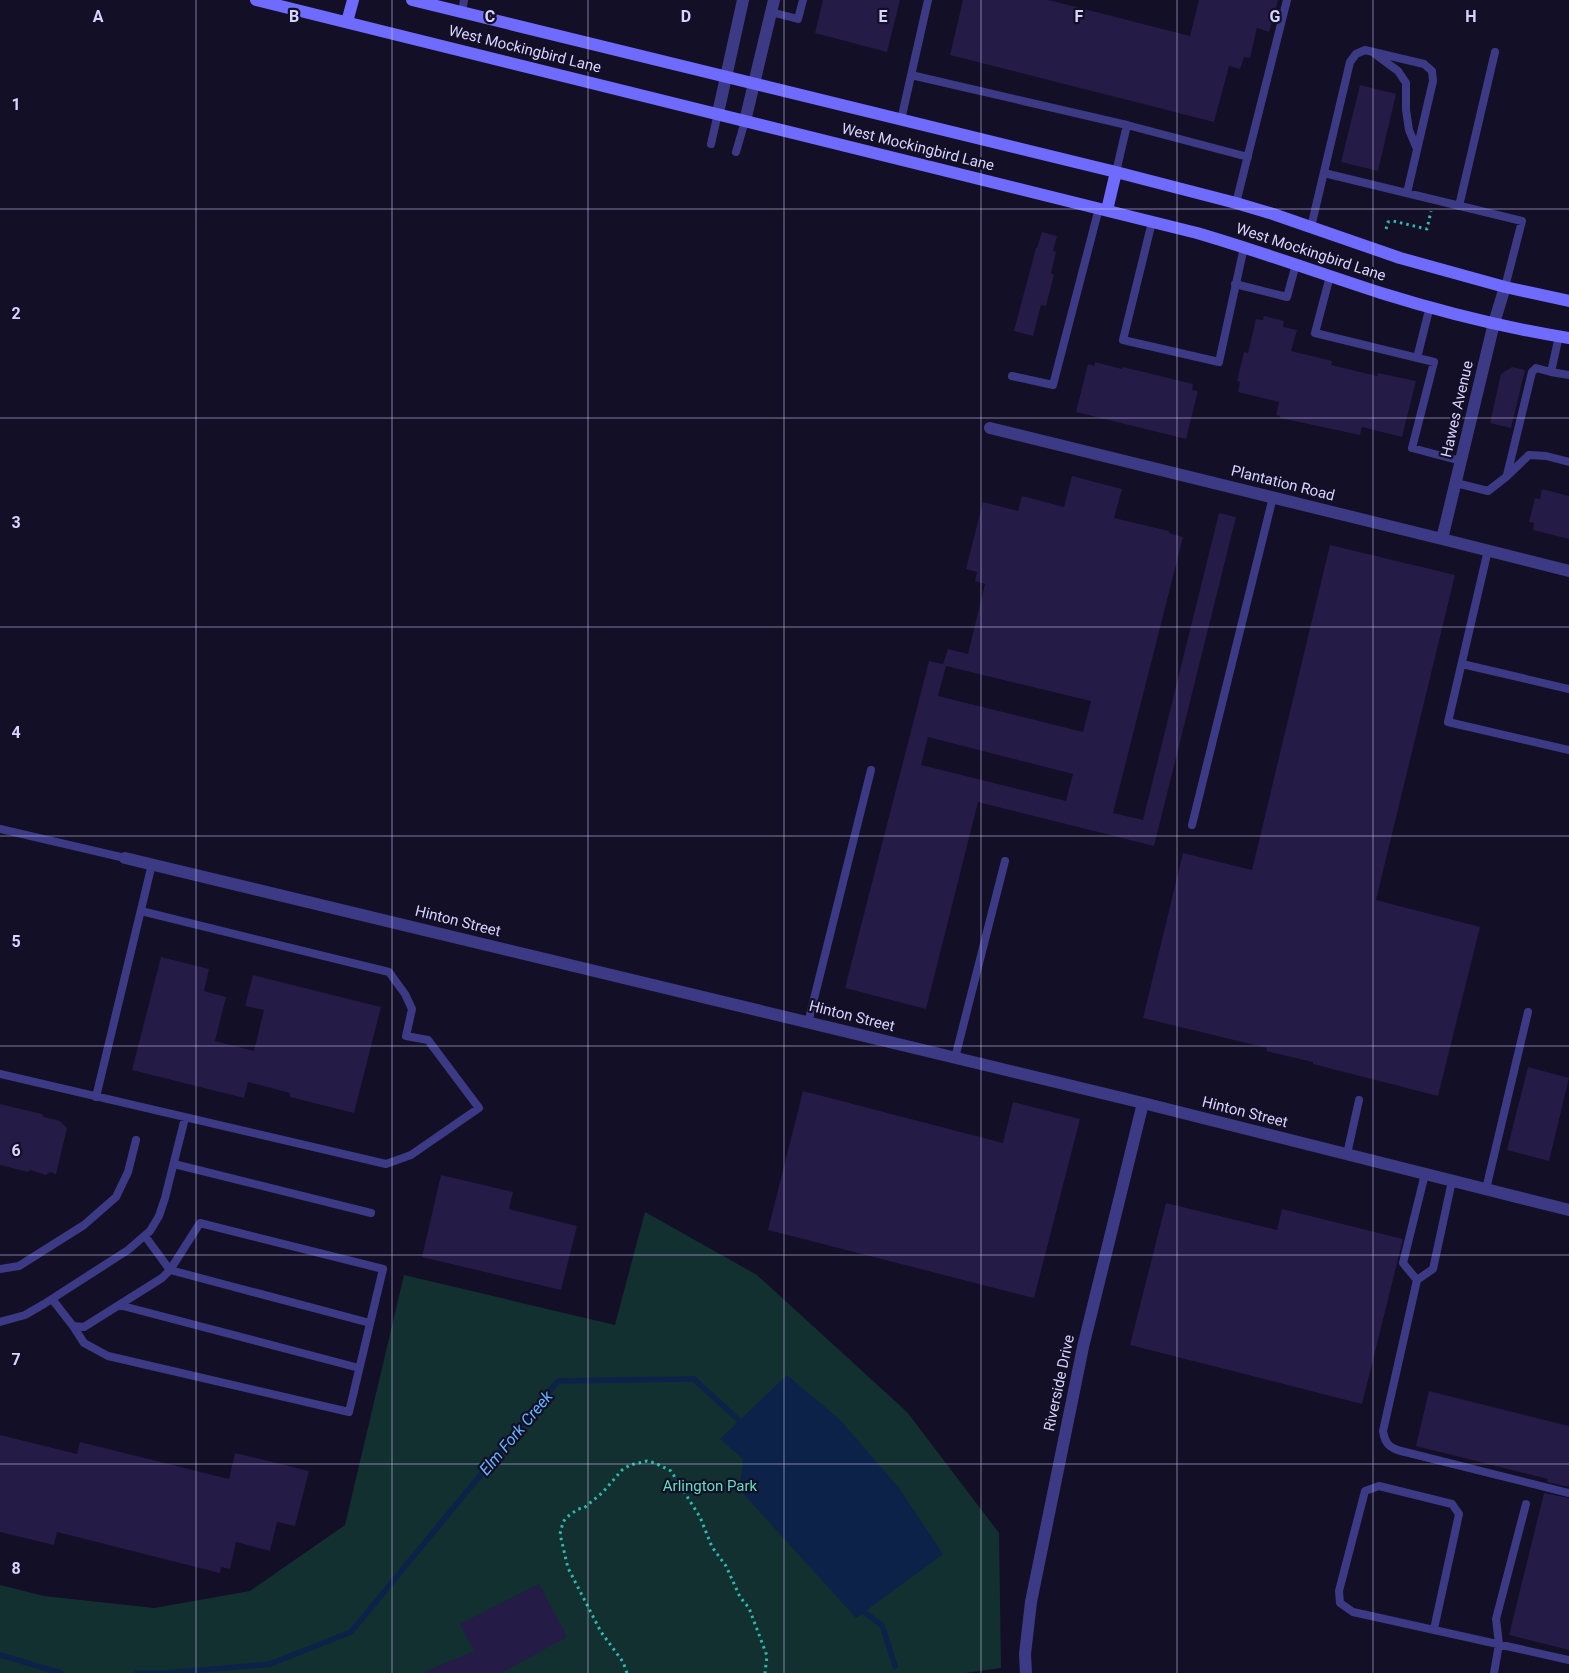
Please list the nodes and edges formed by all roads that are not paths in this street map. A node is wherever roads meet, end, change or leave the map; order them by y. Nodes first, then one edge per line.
1 (256, 0) edge
2 (353, 0) edge
3 (412, 0) edge
4 (743, 0) edge
5 (803, 0) edge
6 (928, 0) edge
7 (1287, 0) edge
8 (463, 6) edge
9 (773, 6) edge
10 (348, 22) junction
11 (1371, 52) junction
12 (1495, 52) dead end
13 (911, 75) junction
14 (725, 77) junction
15 (754, 84) junction
16 (718, 113) junction
17 (901, 120) junction
18 (744, 121) junction
19 (1127, 125) junction
20 (711, 144) dead end
21 (1417, 149) junction
22 (736, 152) dead end
23 (1248, 157) junction
24 (1116, 172) junction
25 (1324, 173) junction
26 (1407, 193) junction
27 (1236, 203) junction
28 (1459, 206) junction
29 (1103, 209) junction
30 (1152, 222) junction
31 (1311, 227) junction
32 (1244, 247) junction
33 (1296, 264) junction
34 (1330, 276) junction
35 (1235, 284) junction
36 (1505, 287) junction
37 (1569, 301) edge
38 (1430, 306) junction
39 (1494, 323) junction
40 (1564, 337) edge
41 (1417, 358) junction
42 (1551, 372) junction
43 (1569, 375) edge
44 (1012, 376) dead end
45 (986, 427) dead end
46 (1461, 461) junction
47 (1569, 462) edge
48 (1506, 477) junction
49 (1456, 484) junction
50 (1273, 497) junction
51 (1442, 539) junction
52 (1488, 550) junction
53 (1569, 571) edge
54 (1462, 664) junction
55 (1569, 689) edge
56 (1569, 750) edge
57 (870, 770) dead end
58 (1192, 825) dead end
59 (0, 829) edge
60 (126, 858) joint
61 (1005, 861) dead end
62 (152, 864) junction
63 (141, 911) junction
64 (1528, 1012) dead end
65 (808, 1022) junction
66 (955, 1058) junction
67 (0, 1074) edge
68 (96, 1097) junction
69 (1359, 1100) dead end
70 (1143, 1103) junction
71 (185, 1118) junction
72 (136, 1140) dead end
73 (1347, 1154) junction
74 (174, 1164) junction
75 (1425, 1174) junction
76 (1452, 1181) junction
77 (1486, 1189) junction
78 (1569, 1210) edge
79 (371, 1213) dead end
80 (145, 1236) junction
81 (0, 1269) edge
82 (170, 1270) junction
83 (1417, 1280) junction
84 (52, 1298) junction
85 (119, 1305) junction
86 (0, 1322) edge
87 (370, 1324) junction
88 (73, 1326) junction
89 (359, 1368) junction
90 (1569, 1493) edge
91 (1526, 1504) dead end
92 (1434, 1629) junction
93 (1499, 1644) junction
94 (1569, 1660) edge
95 (1026, 1673) edge
96 (1494, 1673) edge

1 - 10 main road, West Mockingbird Lane
2 - 10 main road
3 - 8 main road, West Mockingbird Lane
4 - 14 street
5 - 9 lane
6 - 13 lane
7 - 23 lane
8 - 14 main road, West Mockingbird Lane
9 - 15 street
10 - 16 main road, West Mockingbird Lane
11 - 21 lane
11 - 21 lane
11 - 25 lane
12 - 28 lane
13 - 17 lane
13 - 19 lane
14 - 15 main road, West Mockingbird Lane
14 - 16 street
15 - 17 main road, West Mockingbird Lane
15 - 18 street
16 - 18 main road, West Mockingbird Lane
16 - 20 lane
17 - 24 main road, West Mockingbird Lane
18 - 22 lane
18 - 29 main road, West Mockingbird Lane
19 - 23 lane
19 - 24 lane
21 - 26 lane
23 - 27 lane
24 - 27 main road, West Mockingbird Lane
24 - 29 main road
25 - 26 lane
25 - 31 lane
26 - 28 lane
27 - 31 main road, West Mockingbird Lane
28 - 36 lane
29 - 30 main road, West Mockingbird Lane
29 - 44 lane
30 - 32 main road, West Mockingbird Lane
30 - 35 lane
31 - 36 main road, West Mockingbird Lane
32 - 33 main road, West Mockingbird Lane
32 - 35 lane
33 - 34 main road, West Mockingbird Lane
33 - 35 lane
34 - 38 main road, West Mockingbird Lane
34 - 41 lane
36 - 37 main road, West Mockingbird Lane
36 - 39 street, Hawes Avenue
38 - 39 main road, West Mockingbird Lane
38 - 41 lane
39 - 40 main road, West Mockingbird Lane
39 - 46 street, Hawes Avenue
40 - 42 lane
41 - 46 lane
42 - 43 lane
42 - 48 lane
45 - 50 street, Plantation Road
46 - 49 street, Hawes Avenue
47 - 48 lane
48 - 49 lane
49 - 51 street, Hawes Avenue
50 - 51 street, Plantation Road
50 - 58 lane
51 - 52 street, Plantation Road
52 - 53 street, Plantation Road
52 - 54 lane
54 - 55 lane
54 - 56 lane
57 - 65 lane
59 - 60 lane
60 - 62 street, Hinton Street
61 - 66 lane
62 - 63 lane
62 - 65 street, Hinton Street
63 - 68 lane
63 - 71 lane
64 - 77 lane
65 - 66 street, Hinton Street
66 - 70 street, Hinton Street
67 - 68 lane
68 - 71 lane
69 - 73 lane
70 - 73 street, Hinton Street
70 - 95 street, Riverside Drive
71 - 74 lane
72 - 81 lane
73 - 75 street, Hinton Street
74 - 79 lane
74 - 80 lane
75 - 76 street, Hinton Street
75 - 83 lane
76 - 77 street, Hinton Street
76 - 83 lane
77 - 78 street, Hinton Street
80 - 82 lane
80 - 84 lane
82 - 85 lane
82 - 87 lane
82 - 87 lane
83 - 90 lane
84 - 86 lane
84 - 88 lane
85 - 88 lane
85 - 89 lane
87 - 89 lane
88 - 89 lane
91 - 93 lane
92 - 92 lane
92 - 93 lane
93 - 94 lane
93 - 96 lane

